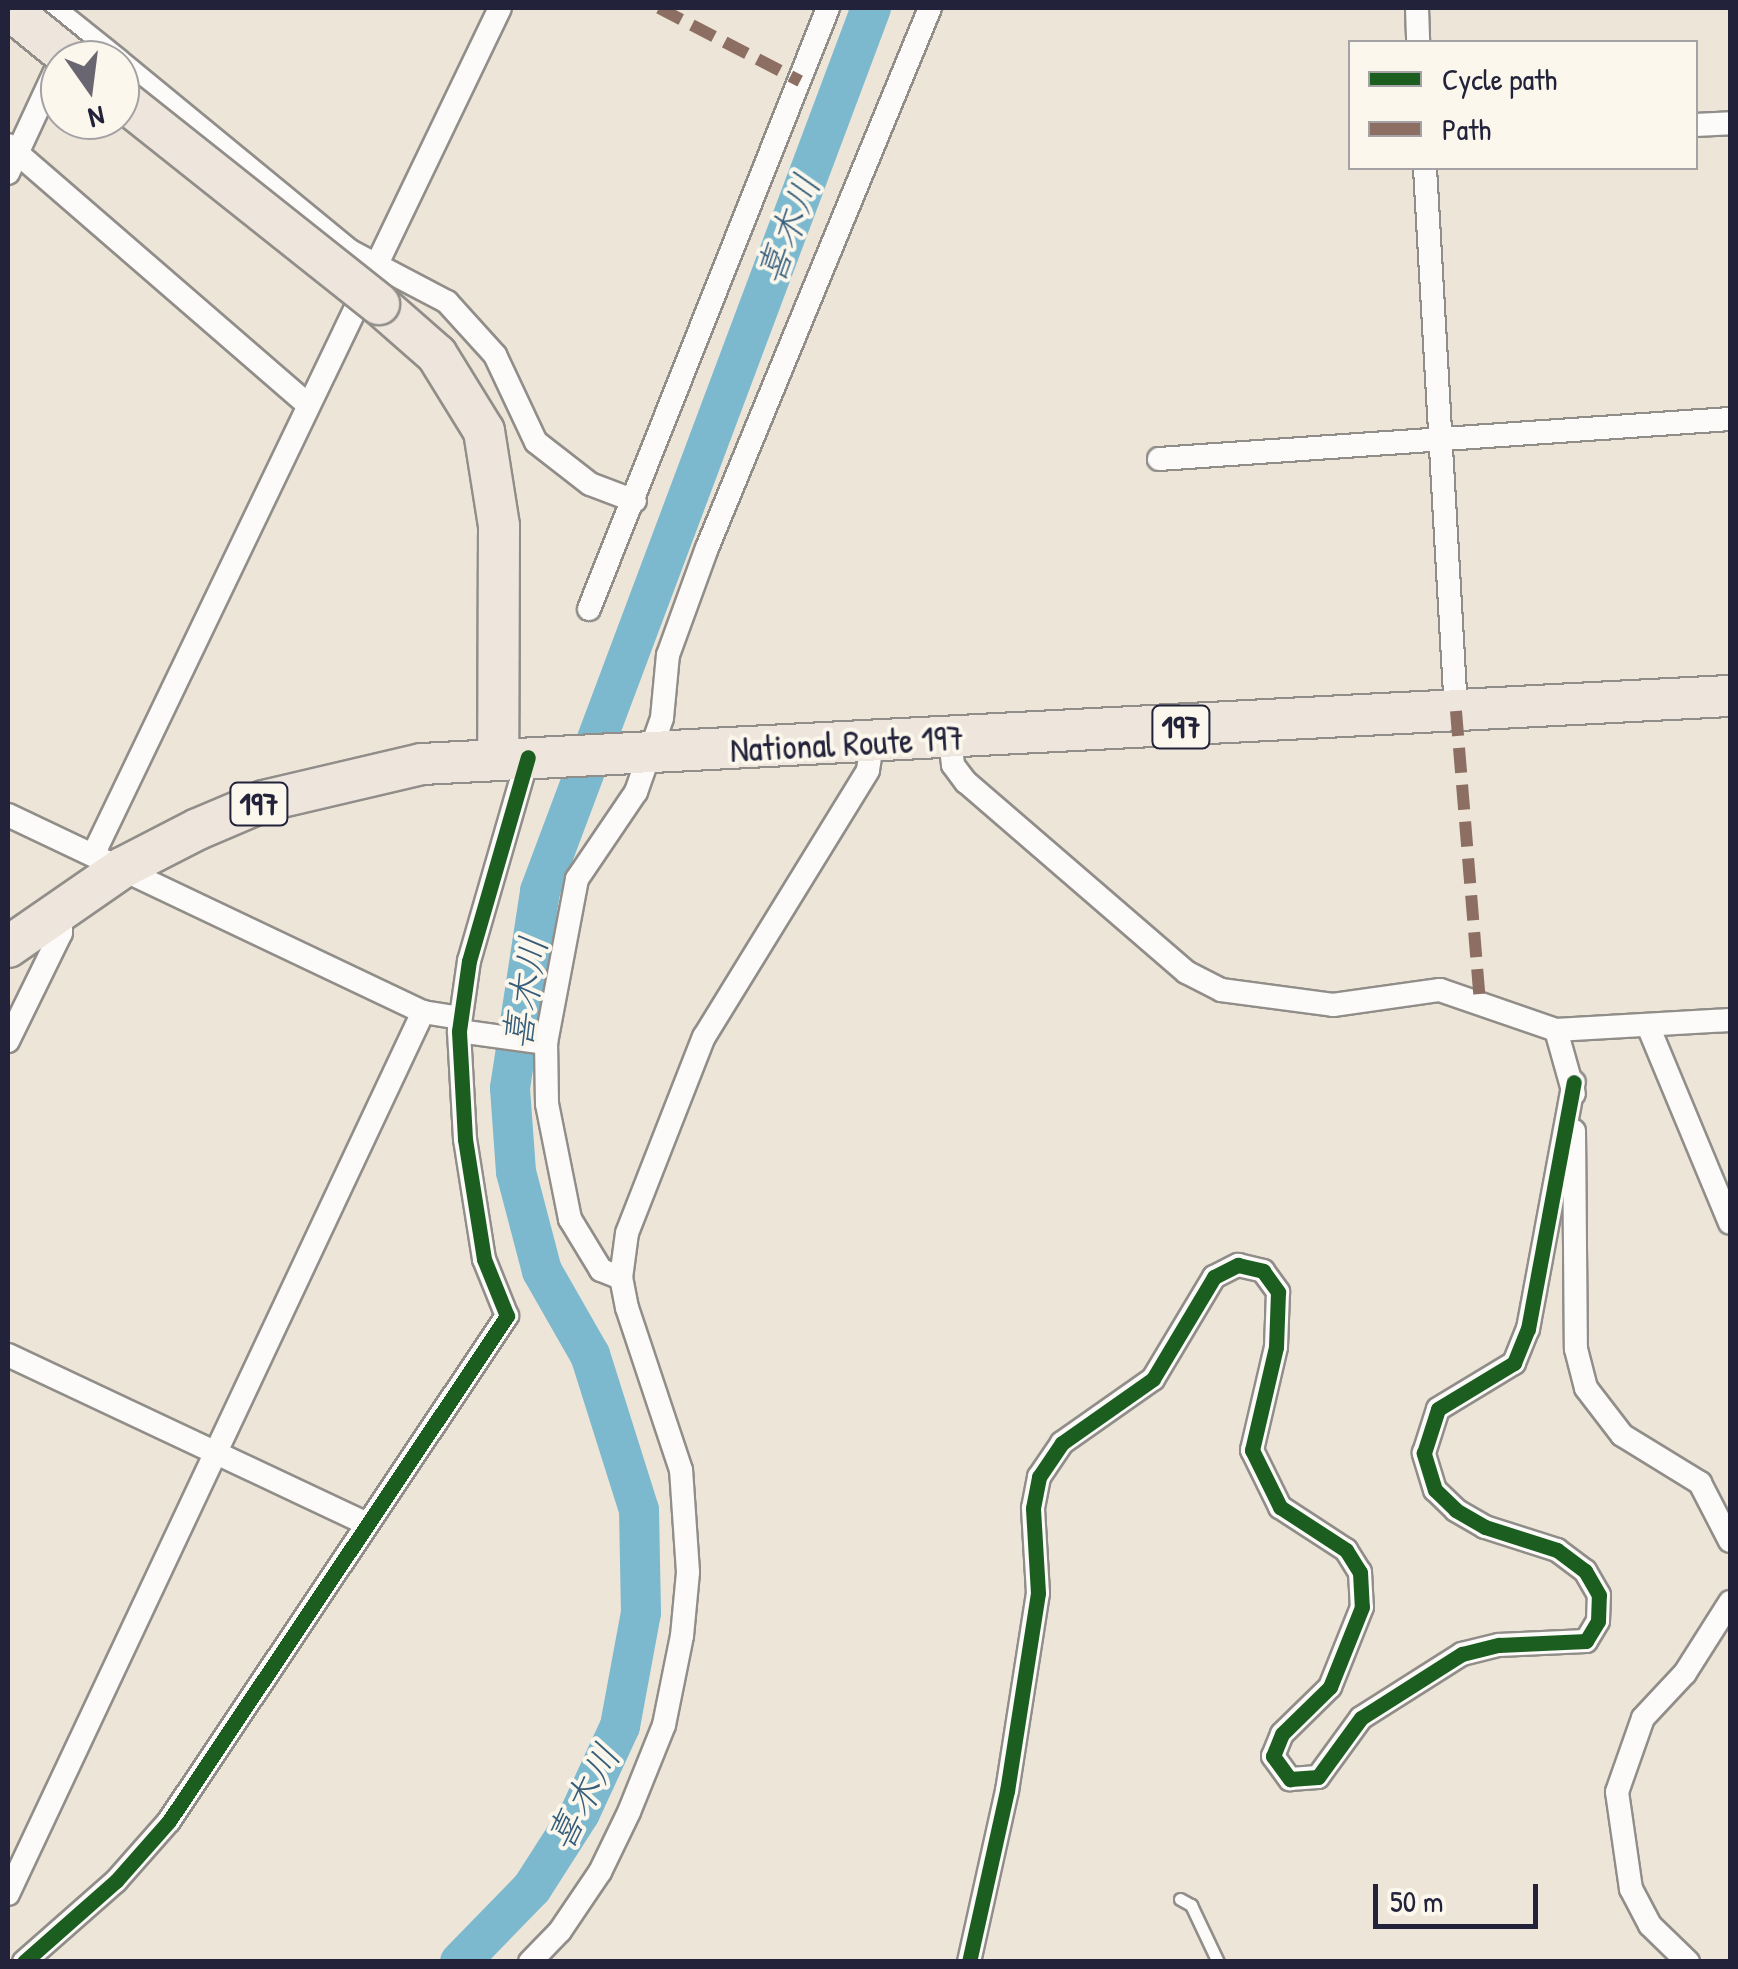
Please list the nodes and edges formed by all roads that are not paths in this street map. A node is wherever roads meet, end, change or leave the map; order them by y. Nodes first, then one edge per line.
1 (8, 8) edge
2 (53, 8) edge
3 (500, 8) edge
4 (828, 8) edge
5 (930, 8) edge
6 (1417, 8) edge
7 (78, 31) edge
8 (1418, 40) edge
9 (140, 78) edge
10 (40, 100) edge
11 (140, 114) edge
12 (1730, 123) edge
13 (1698, 125) edge
14 (11, 157) edge
15 (1425, 170) edge
16 (377, 261) junction
17 (308, 406) junction
18 (1730, 418) edge
19 (1443, 435) junction
20 (1159, 459) dead end
21 (635, 501) junction
22 (589, 608) dead end
23 (1730, 696) edge
24 (1456, 711) junction
25 (950, 740) junction
26 (872, 744) junction
27 (641, 754) junction
28 (523, 758) junction
29 (8, 814) edge
30 (108, 861) junction
31 (61, 906) junction
32 (8, 947) edge
33 (423, 1012) junction
34 (1730, 1020) edge
35 (1648, 1026) junction
36 (463, 1027) junction
37 (1556, 1030) junction
38 (8, 1041) edge
39 (541, 1042) junction
40 (1574, 1082) junction
41 (1730, 1223) edge
42 (621, 1278) junction
43 (8, 1355) edge
44 (217, 1451) junction
45 (367, 1524) junction
46 (1730, 1541) edge
47 (1730, 1602) edge
48 (8, 1894) edge
49 (1180, 1899) dead end
50 (24, 1962) edge
51 (530, 1962) edge
52 (969, 1962) edge
53 (1218, 1962) edge
54 (1688, 1962) edge

1 - 7 highway, bridge
2 - 7 street
3 - 16 street
4 - 21 street
5 - 27 street
6 - 8 street
9 - 16 street
10 - 14 street
11 - 28 highway, bridge
12 - 13 street
14 - 17 street
15 - 19 street
16 - 17 street
16 - 21 street
17 - 30 street
18 - 19 street
19 - 20 street
19 - 24 street
21 - 22 street
23 - 24 highway, National Route 197 / 197
24 - 25 highway, National Route 197 / 197
25 - 26 highway, National Route 197 / 197
25 - 37 street
26 - 27 highway, National Route 197 / 197
26 - 42 street
27 - 28 highway, National Route 197 / 197
27 - 39 street
28 - 30 highway, National Route 197 / 197
28 - 36 street
29 - 30 street
30 - 31 highway, National Route 197 / 197
30 - 33 street
31 - 32 highway, National Route 197 / 197
31 - 38 street
33 - 36 street
33 - 44 street
34 - 35 street
35 - 37 street
35 - 41 street
36 - 39 street
36 - 45 street
37 - 40 street
39 - 42 street
40 - 46 street
40 - 52 street
42 - 51 street
43 - 44 street
44 - 45 street
44 - 48 street
45 - 50 street
47 - 54 street
49 - 53 lane

